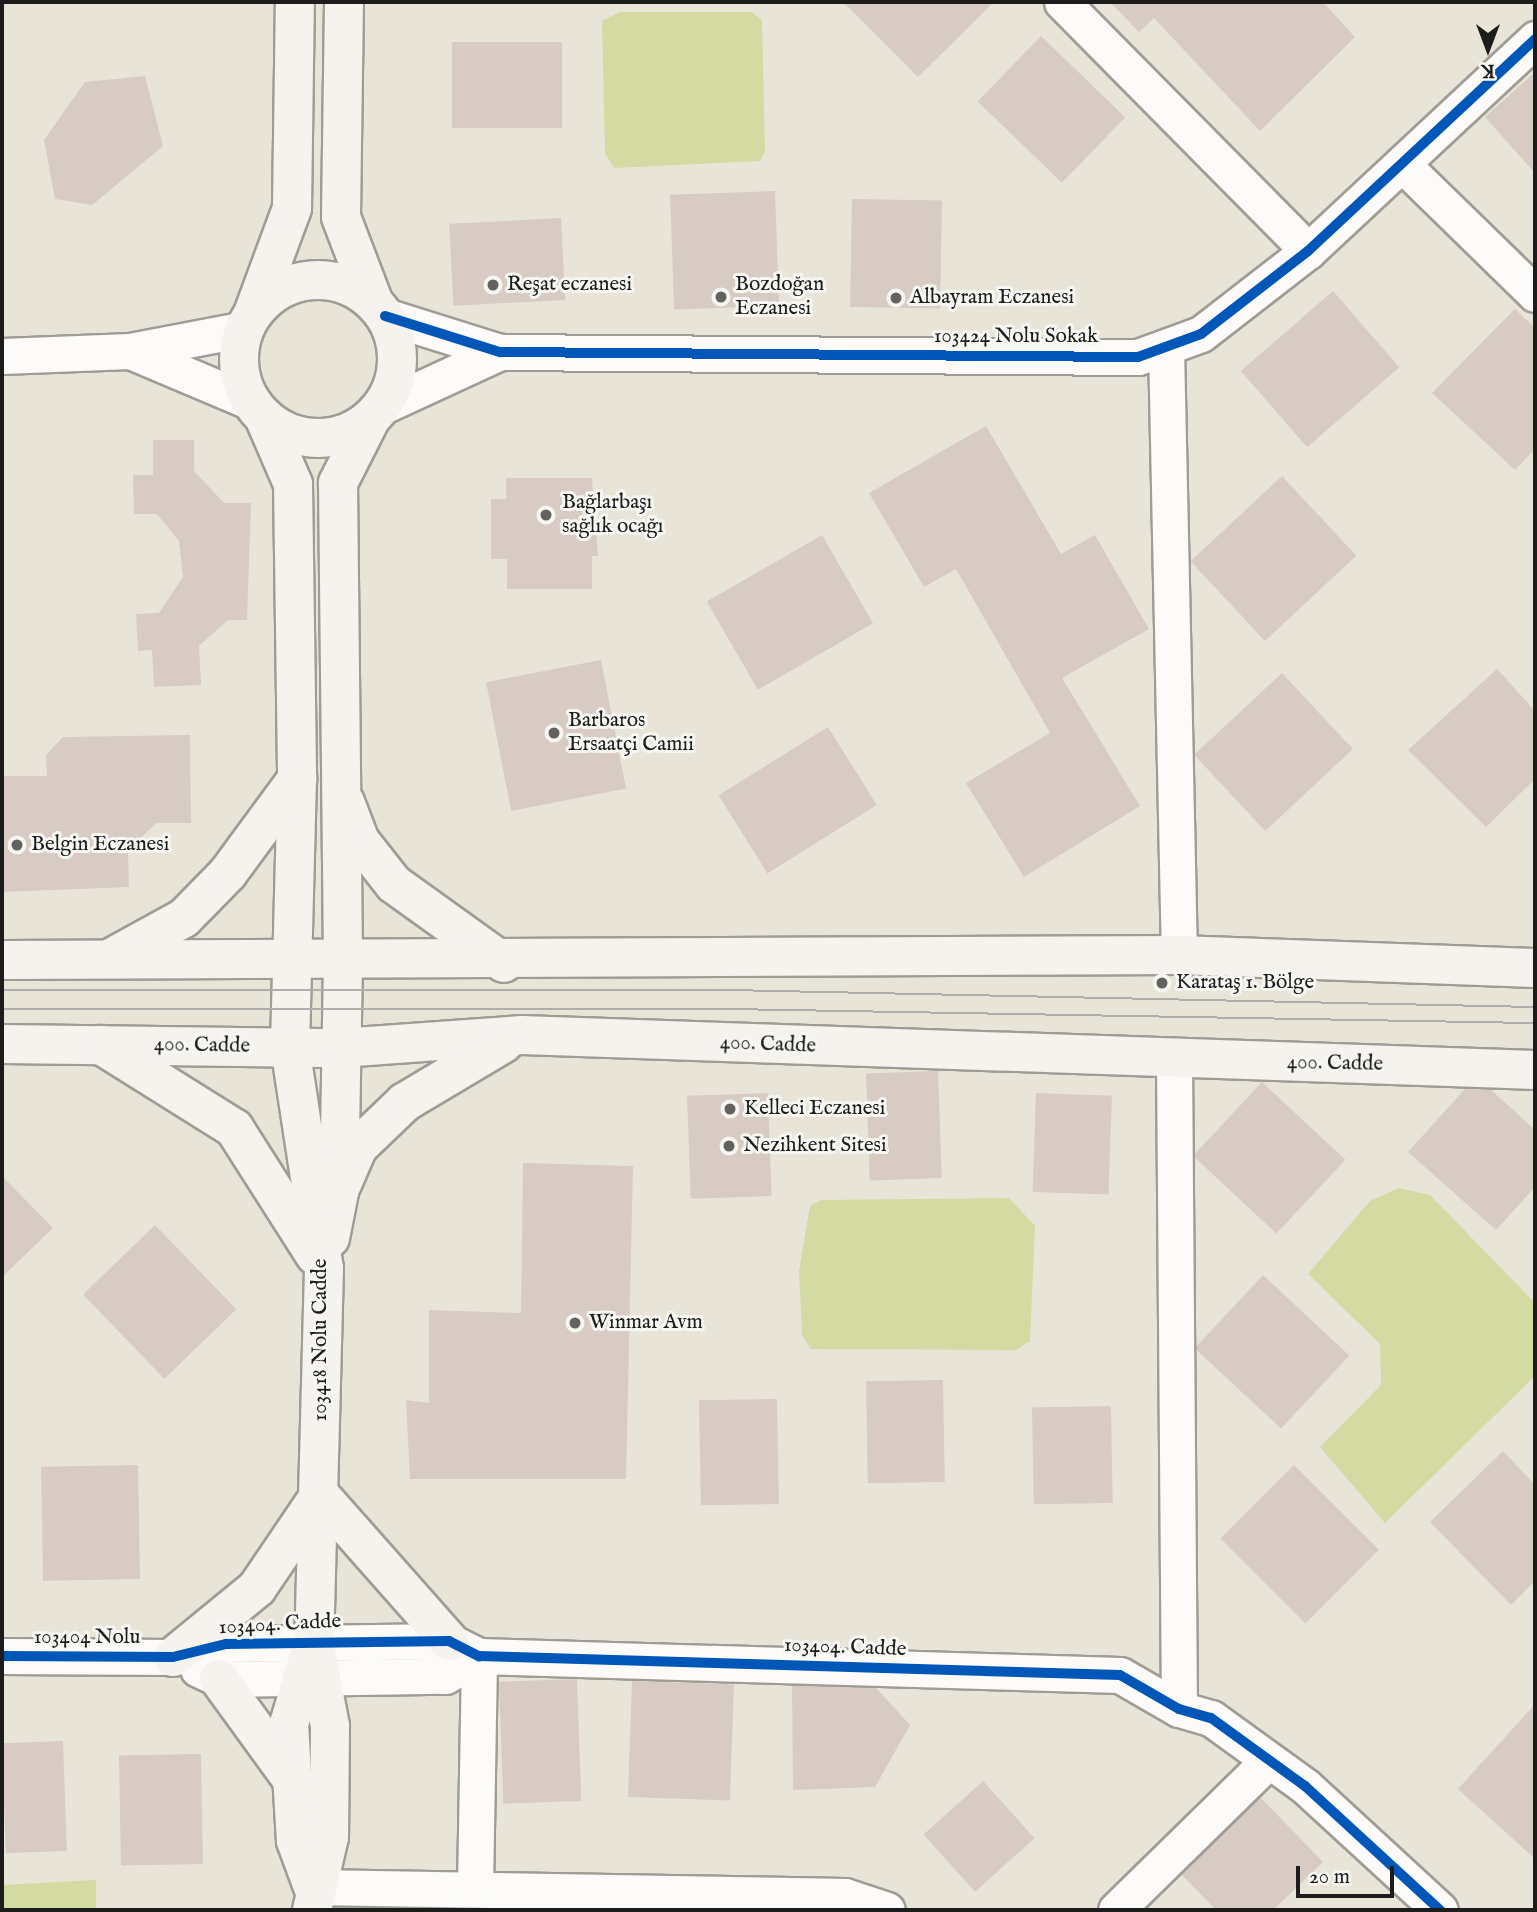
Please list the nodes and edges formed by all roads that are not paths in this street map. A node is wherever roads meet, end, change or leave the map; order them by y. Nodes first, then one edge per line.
1 (295, 2) edge
2 (344, 2) edge
3 (1062, 2) edge
4 (1535, 39) edge
5 (1402, 164) junction
6 (1308, 251) junction
7 (1535, 294) edge
8 (379, 308) junction
9 (249, 320) junction
10 (1166, 347) junction
11 (130, 351) junction
12 (500, 352) junction
13 (2, 356) edge
14 (257, 410) junction
15 (376, 413) junction
16 (297, 779) junction
17 (339, 785) junction
18 (1179, 955) junction
19 (292, 956) junction
20 (343, 959) junction
21 (2, 960) edge
22 (105, 961) junction
23 (504, 962) junction
24 (1535, 968) edge
25 (522, 1035) junction
26 (2, 1044) edge
27 (99, 1044) junction
28 (290, 1047) junction
29 (341, 1048) junction
30 (1174, 1060) junction
31 (1535, 1070) edge
32 (339, 1192) junction
33 (324, 1268) junction
34 (320, 1495) junction
35 (464, 1649) junction
36 (2, 1656) edge
37 (173, 1657) junction
38 (312, 1665) junction
39 (219, 1679) junction
40 (1179, 1709) junction
41 (1269, 1760) junction
42 (291, 1778) junction
43 (475, 1888) junction
44 (312, 1898) edge
45 (887, 1910) edge
46 (1116, 1910) edge
47 (1440, 1910) edge

1 - 9 main road
2 - 8 main road
3 - 6 street
4 - 5 street, 103424 Nolu Sokak
5 - 6 street, 103424 Nolu Sokak
5 - 7 street
6 - 10 street, 103424 Nolu Sokak
8 - 9 main road
8 - 12 street, 103424 Nolu Sokak
8 - 15 main road
9 - 11 street
9 - 14 main road
10 - 12 street, 103424 Nolu Sokak
10 - 18 street
11 - 13 street
11 - 14 street
12 - 15 street, 103424 Nolu Sokak
14 - 15 main road
14 - 16 main road, 103418 Nolu Cadde
15 - 17 main road
16 - 19 main road, 103418 Nolu Cadde
16 - 22 main road
17 - 20 main road
17 - 23 main road
18 - 23 main road
18 - 24 main road
19 - 20 main road
19 - 22 main road
19 - 28 main road, 103418 Nolu Cadde
20 - 23 main road
20 - 29 main road
21 - 22 main road
25 - 29 main road, 400. Cadde
25 - 30 main road, 400. Cadde
25 - 32 main road
26 - 27 main road, 400. Cadde
27 - 28 main road, 400. Cadde
27 - 33 main road
28 - 29 main road, 400. Cadde
28 - 33 main road, 103418 Nolu Cadde
29 - 32 main road
30 - 31 main road, 400. Cadde
30 - 40 street
32 - 33 main road
33 - 34 main road, 103418 Nolu Cadde
34 - 35 main road
34 - 37 main road
34 - 38 main road, 103418 Nolu Cadde
35 - 38 street, 103404. Cadde
35 - 40 street, 103404. Cadde
35 - 43 street
36 - 37 street, 103404 Nolu
37 - 38 street, 103404. Cadde
37 - 39 street, 103404. Cadde
38 - 39 street, 103404. Cadde
38 - 42 main road, 103418 Nolu Cadde
38 - 44 main road, 103418 Nolu Cadde
39 - 42 main road
40 - 41 street, 103404. Cadde
41 - 46 street
41 - 47 street, 103404. Cadde
42 - 44 main road, 103418 Nolu Cadde
43 - 44 street
43 - 45 street

